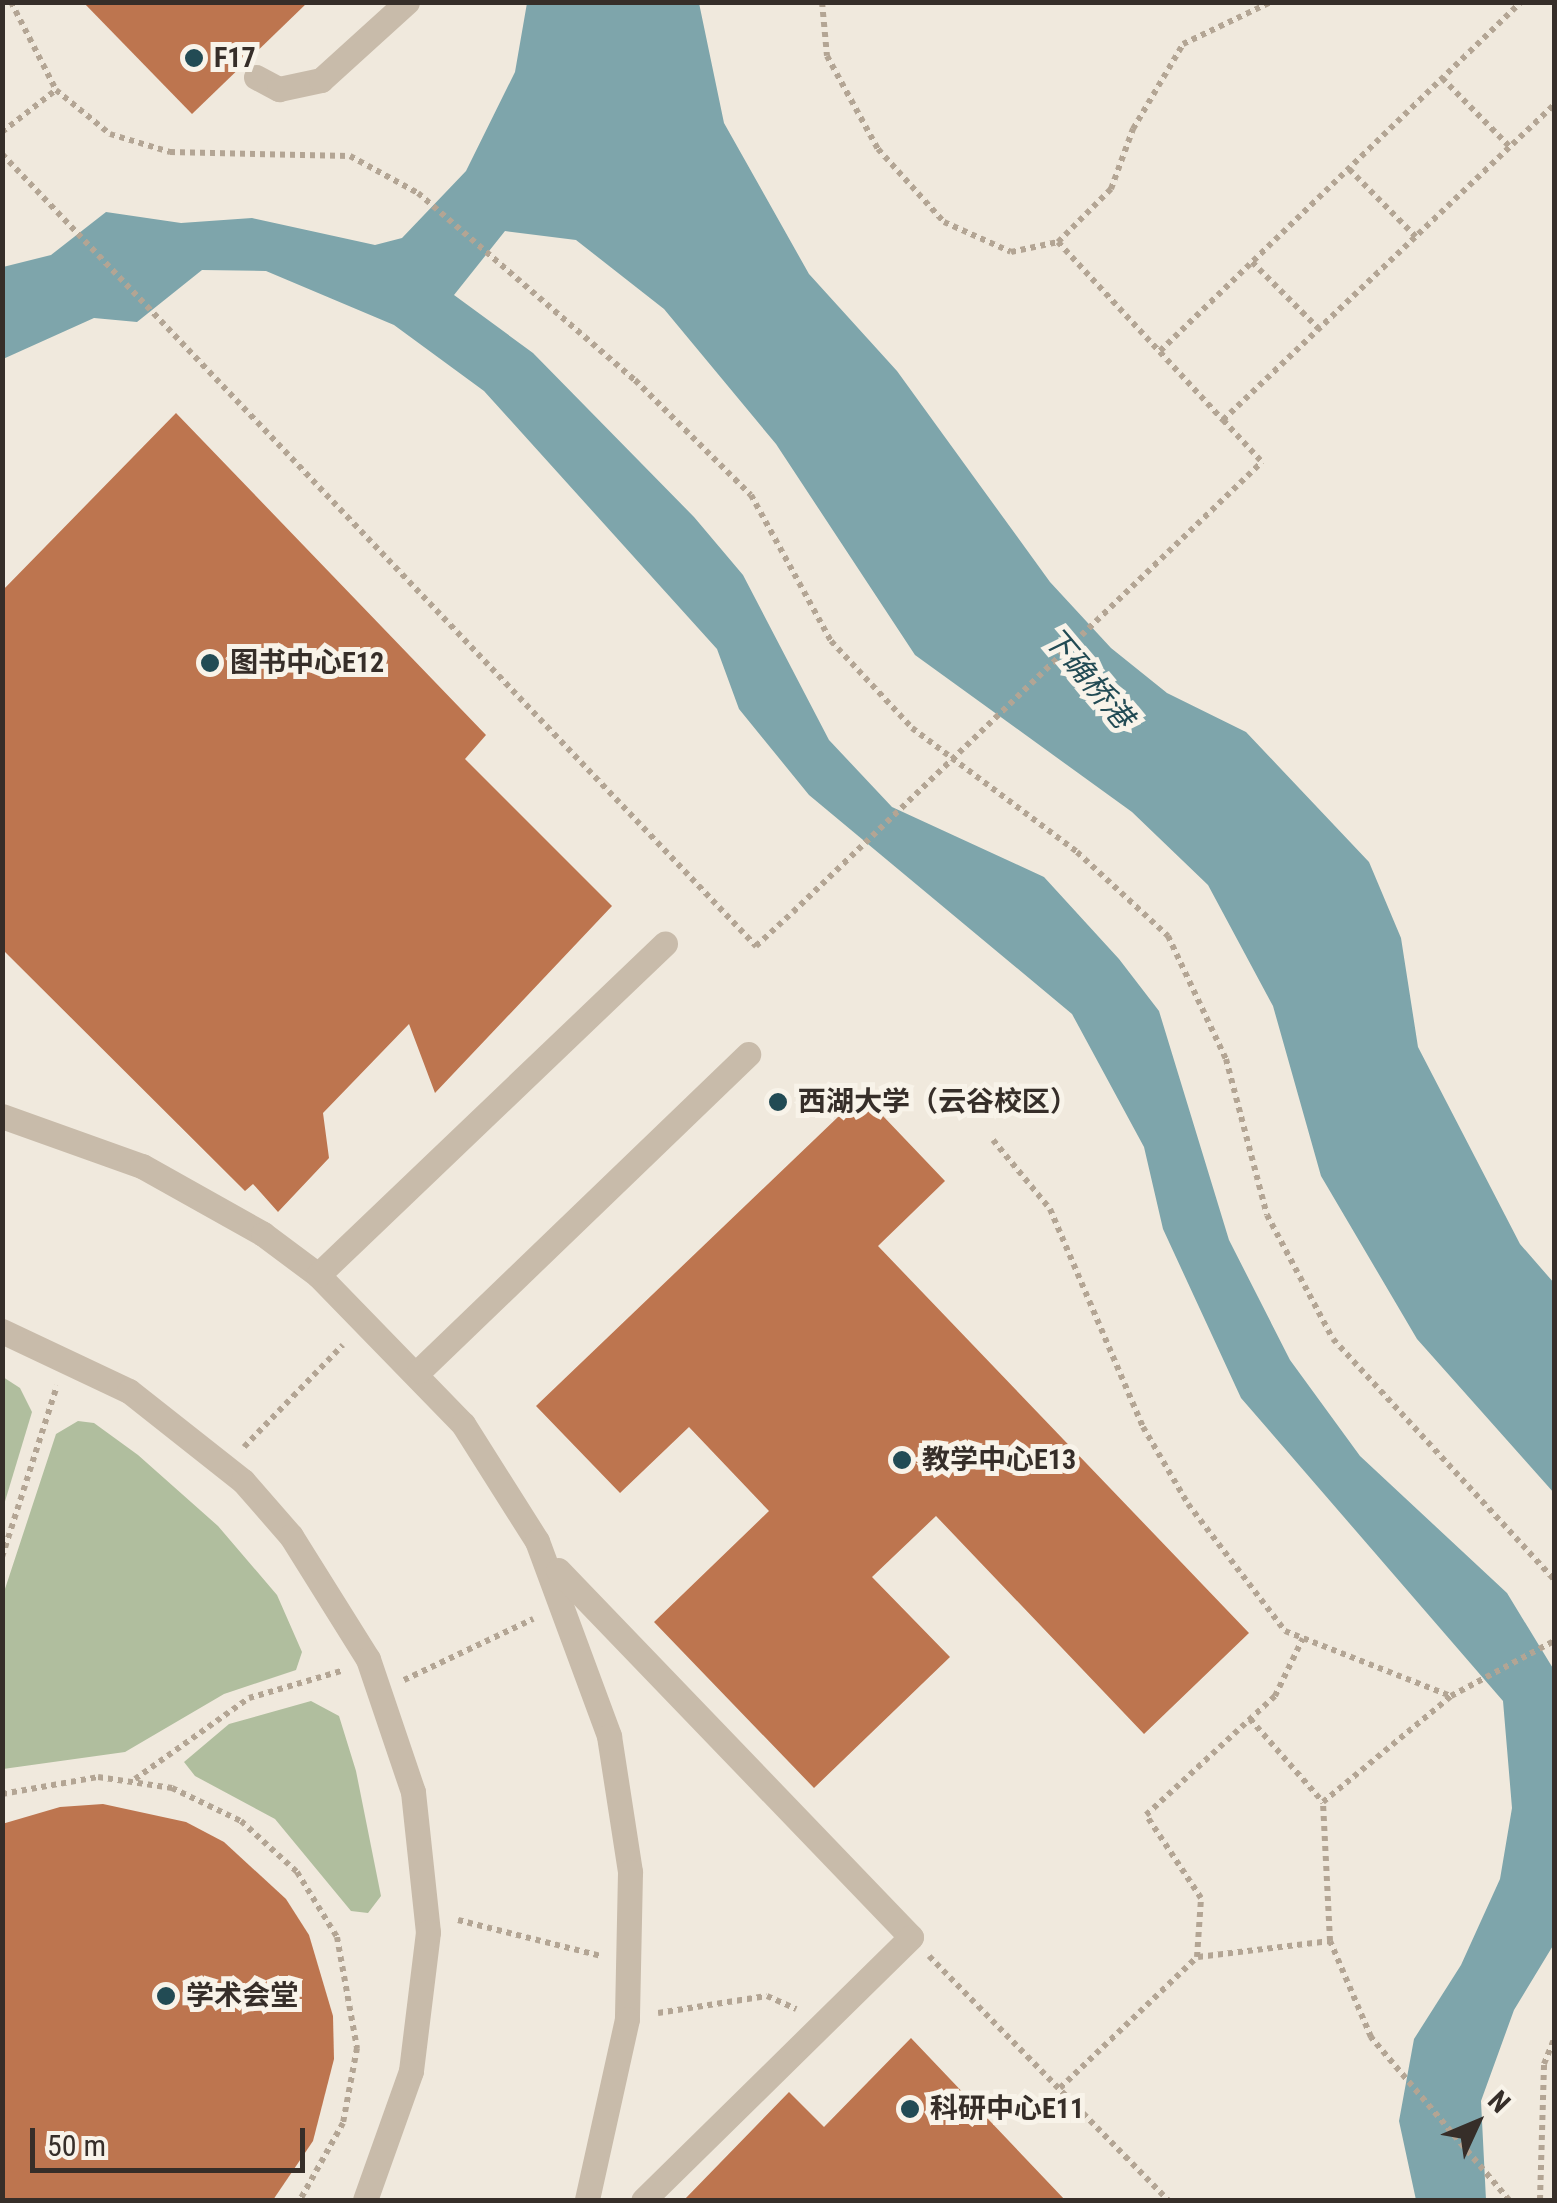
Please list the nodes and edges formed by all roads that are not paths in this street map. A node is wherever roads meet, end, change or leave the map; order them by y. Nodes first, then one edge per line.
1 (408, 2) edge
2 (256, 77) dead end
3 (665, 944) dead end
4 (748, 1054) dead end
5 (2, 1116) edge
6 (318, 1275) junction
7 (2, 1330) edge
8 (419, 1371) junction
9 (544, 1555) junction
10 (365, 2200) edge
11 (587, 2200) edge
12 (643, 2200) edge

1 - 2 street
3 - 6 street
4 - 8 street
5 - 6 street
6 - 8 street
7 - 10 street
8 - 9 street
9 - 11 street
9 - 12 street

